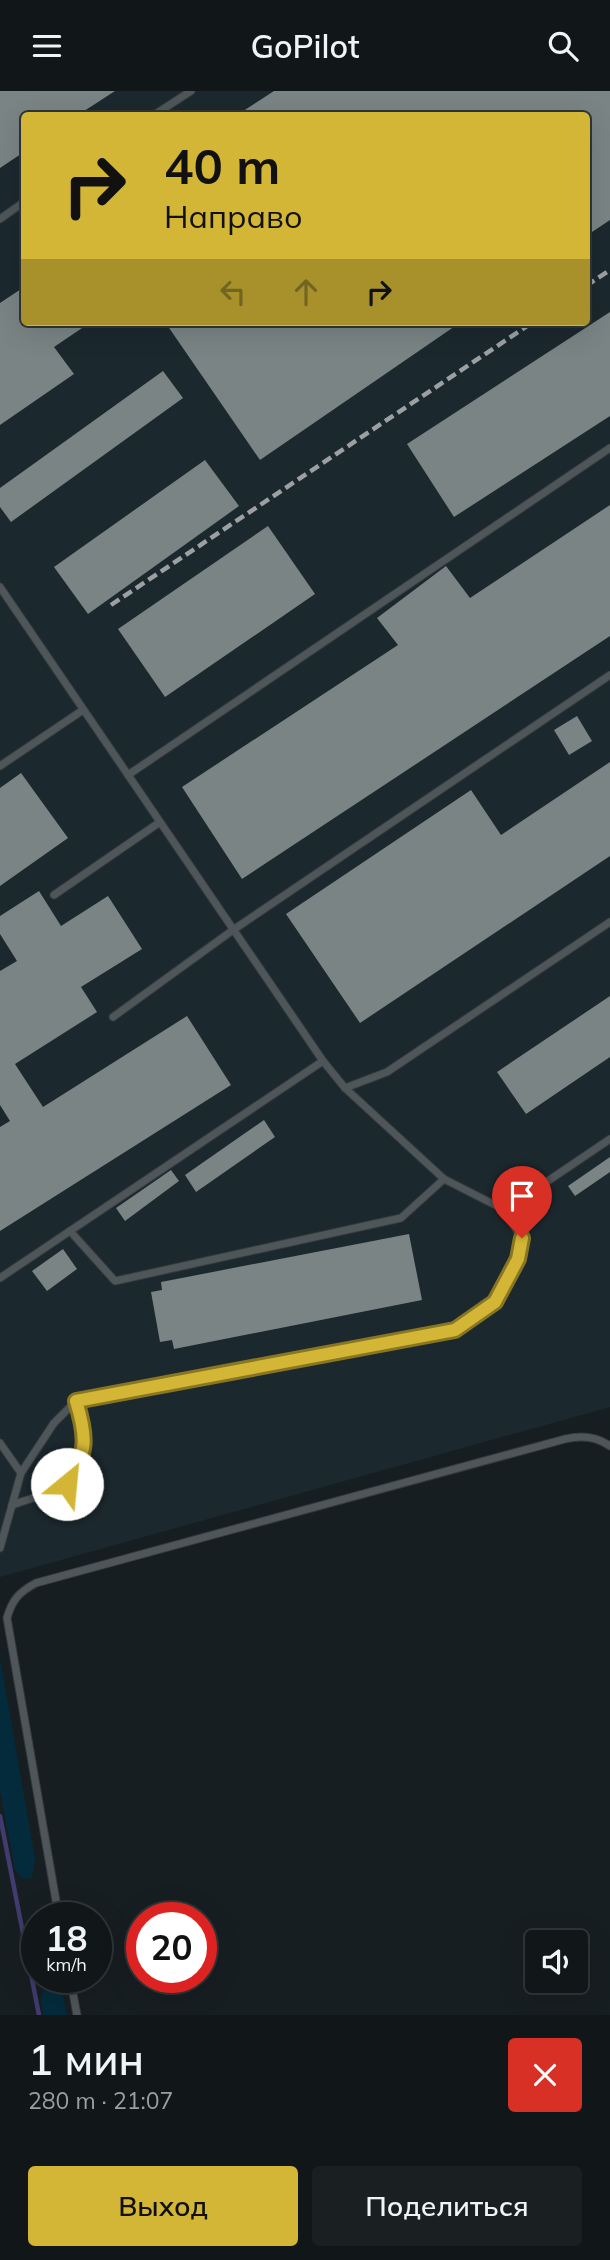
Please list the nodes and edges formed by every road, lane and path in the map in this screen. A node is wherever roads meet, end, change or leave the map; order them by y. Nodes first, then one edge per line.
1 (191, 91) edge
2 (159, 112) edge
3 (21, 204) edge
4 (0, 219) edge
5 (610, 448) edge
6 (0, 587) edge
7 (610, 675) edge
8 (83, 710) junction
9 (0, 766) edge
10 (128, 775) junction
11 (160, 822) junction
12 (54, 895) dead end
13 (610, 922) edge
14 (233, 930) junction
15 (113, 1017) dead end
16 (323, 1061) junction
17 (345, 1088) junction
18 (610, 1139) edge
19 (444, 1179) junction
20 (505, 1210) junction
21 (70, 1231) junction
22 (0, 1278) edge
23 (76, 1401) junction
24 (0, 1443) edge
25 (610, 1446) edge
26 (21, 1473) junction
27 (12, 1505) junction
28 (0, 1548) edge
29 (56, 1902) edge
30 (73, 1993) edge
31 (77, 2015) edge

1 - 2 lane
3 - 4 lane
5 - 10 lane
6 - 8 lane
7 - 14 lane
8 - 9 lane
8 - 10 lane
10 - 11 lane
11 - 12 lane
11 - 14 lane
13 - 17 lane
14 - 15 lane
14 - 16 lane
16 - 17 lane
16 - 21 lane
17 - 19 lane
18 - 20 lane
19 - 20 lane
19 - 21 lane
20 - 23 lane
21 - 22 lane
23 - 26 lane
23 - 27 lane
24 - 26 lane
25 - 29 lane
26 - 27 lane
27 - 28 lane
30 - 31 lane

